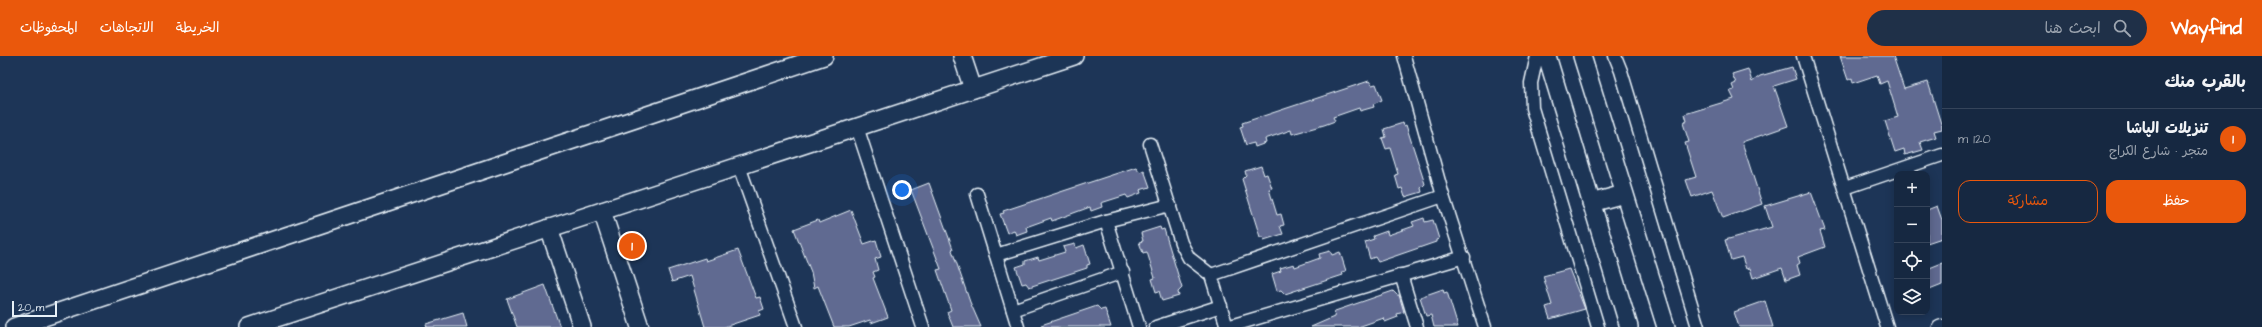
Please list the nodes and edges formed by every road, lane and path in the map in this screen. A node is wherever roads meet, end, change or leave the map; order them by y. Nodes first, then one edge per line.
1 (824, 56) edge
2 (962, 56) edge
3 (1074, 56) edge
4 (1404, 56) edge
5 (1537, 56) edge
6 (1547, 56) edge
7 (1582, 56) edge
8 (1615, 56) edge
9 (1803, 56) edge
10 (973, 89) junction
11 (857, 127) junction
12 (1150, 144) dead end
13 (1942, 155) edge
14 (739, 166) junction
15 (1845, 188) junction
16 (976, 194) dead end
17 (1624, 194) junction
18 (1443, 196) junction
19 (1591, 203) junction
20 (1170, 205) junction
21 (602, 211) junction
22 (1106, 221) junction
23 (549, 228) junction
24 (996, 255) junction
25 (1464, 257) junction
26 (1123, 272) junction
27 (1211, 275) junction
28 (1401, 275) junction
29 (1221, 306) junction
30 (1013, 310) junction
31 (1942, 326) edge
32 (14, 327) edge
33 (250, 327) edge
34 (582, 327) edge
35 (640, 327) edge
36 (796, 327) edge
37 (923, 327) edge
38 (1018, 327) edge
39 (1139, 327) edge
40 (1156, 327) edge
41 (1227, 327) edge
42 (1417, 327) edge
43 (1485, 327) edge
44 (1598, 327) edge
45 (1629, 327) edge
46 (1666, 327) edge
47 (1698, 327) edge
48 (1887, 327) edge
49 (1939, 327) edge

1 - 32 street
2 - 10 street
3 - 10 street
4 - 18 street
5 - 44 street
6 - 19 street
7 - 17 street
8 - 47 street
9 - 15 street
10 - 11 street
11 - 14 street
11 - 37 street
12 - 20 street
13 - 15 street
14 - 21 street
14 - 36 street
15 - 48 street
16 - 24 street
17 - 19 street
17 - 46 street
18 - 25 street
18 - 27 street
19 - 45 street
20 - 22 street
20 - 27 street
21 - 23 street
21 - 35 street
22 - 24 street
22 - 26 street
23 - 33 street
23 - 34 street
24 - 30 street
25 - 28 street
25 - 43 street
26 - 30 street
26 - 39 street
27 - 29 street
28 - 41 street
28 - 42 street
29 - 40 street
29 - 41 street
30 - 38 street
31 - 49 street

